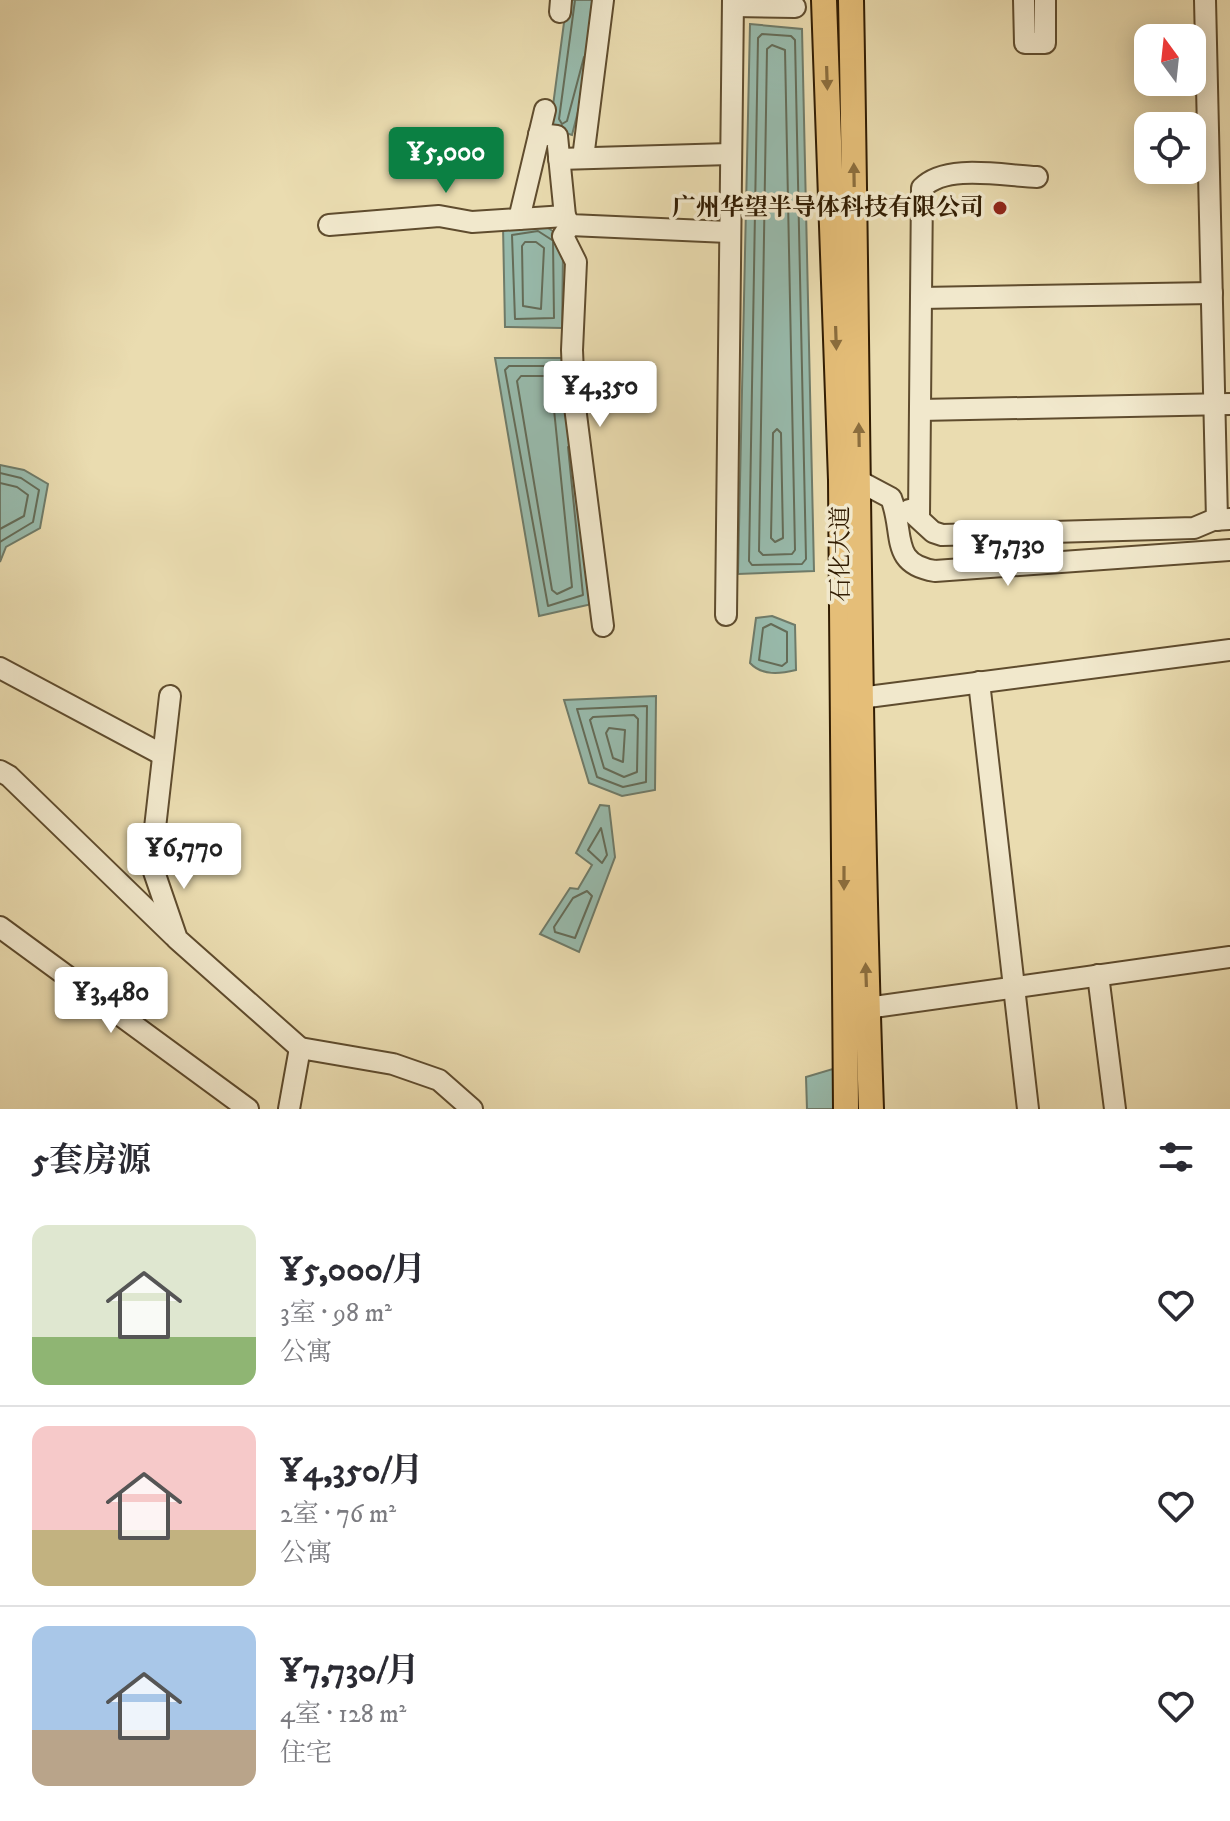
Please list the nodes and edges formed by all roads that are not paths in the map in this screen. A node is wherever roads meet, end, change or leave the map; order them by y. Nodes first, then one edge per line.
1 (603, 0) edge
2 (824, 0) edge
3 (851, 0) edge
4 (1024, 0) edge
5 (1045, 0) edge
6 (1205, 0) edge
7 (733, 3) edge
8 (795, 7) dead end
9 (545, 110) dead end
10 (539, 134) junction
11 (730, 154) junction
12 (583, 158) junction
13 (559, 159) junction
14 (1037, 177) dead end
15 (519, 219) junction
16 (568, 220) junction
17 (329, 225) dead end
18 (728, 232) junction
19 (1212, 293) junction
20 (921, 298) junction
21 (1221, 340) edge
22 (1222, 404) edge
23 (920, 410) junction
24 (850, 480) junction
25 (893, 502) junction
26 (919, 516) junction
27 (1223, 519) edge
28 (1230, 550) edge
29 (726, 615) dead end
30 (603, 626) dead end
31 (1230, 650) edge
32 (0, 668) edge
33 (979, 682) junction
34 (170, 696) dead end
35 (860, 698) junction
36 (163, 755) junction
37 (0, 771) edge
38 (0, 927) edge
39 (177, 939) junction
40 (1230, 957) edge
41 (1098, 975) junction
42 (1014, 987) junction
43 (856, 1010) junction
44 (300, 1048) junction
45 (248, 1109) edge
46 (289, 1109) edge
47 (472, 1109) edge
48 (846, 1109) edge
49 (871, 1109) edge
50 (1028, 1109) edge
51 (1115, 1109) edge

1 - 12 street
2 -> 24 main road, 石化大道
24 -> 3 main road, 石化大道
4 - 5 street
6 - 19 street
7 - 8 street
7 - 11 street
9 - 10 street
10 - 13 street
10 - 15 street
11 - 12 street
11 - 18 street
12 - 13 street
13 - 16 street
14 - 20 street
15 - 16 street
15 - 17 street
16 - 18 street
16 - 30 street
18 - 29 street
19 - 20 street
19 - 21 street
20 - 23 street
21 - 22 street
22 - 23 street
22 - 27 street
23 - 26 street
24 - 25 street
24 - 35 main road, 石化大道
24 -> 43 main road, 石化大道
25 - 26 street
25 - 28 street
26 - 27 street
31 - 33 street
32 - 36 street
33 - 35 street
33 - 42 street
34 - 36 street
43 -> 35 main road, 石化大道
36 - 39 street
37 - 39 street
38 - 45 street
39 - 44 street
40 - 41 street
41 - 42 street
41 - 51 street
42 - 43 street
42 - 50 street
43 - 48 main road, 石化大道
43 - 49 main road, 石化大道
44 - 46 street
44 - 47 street

